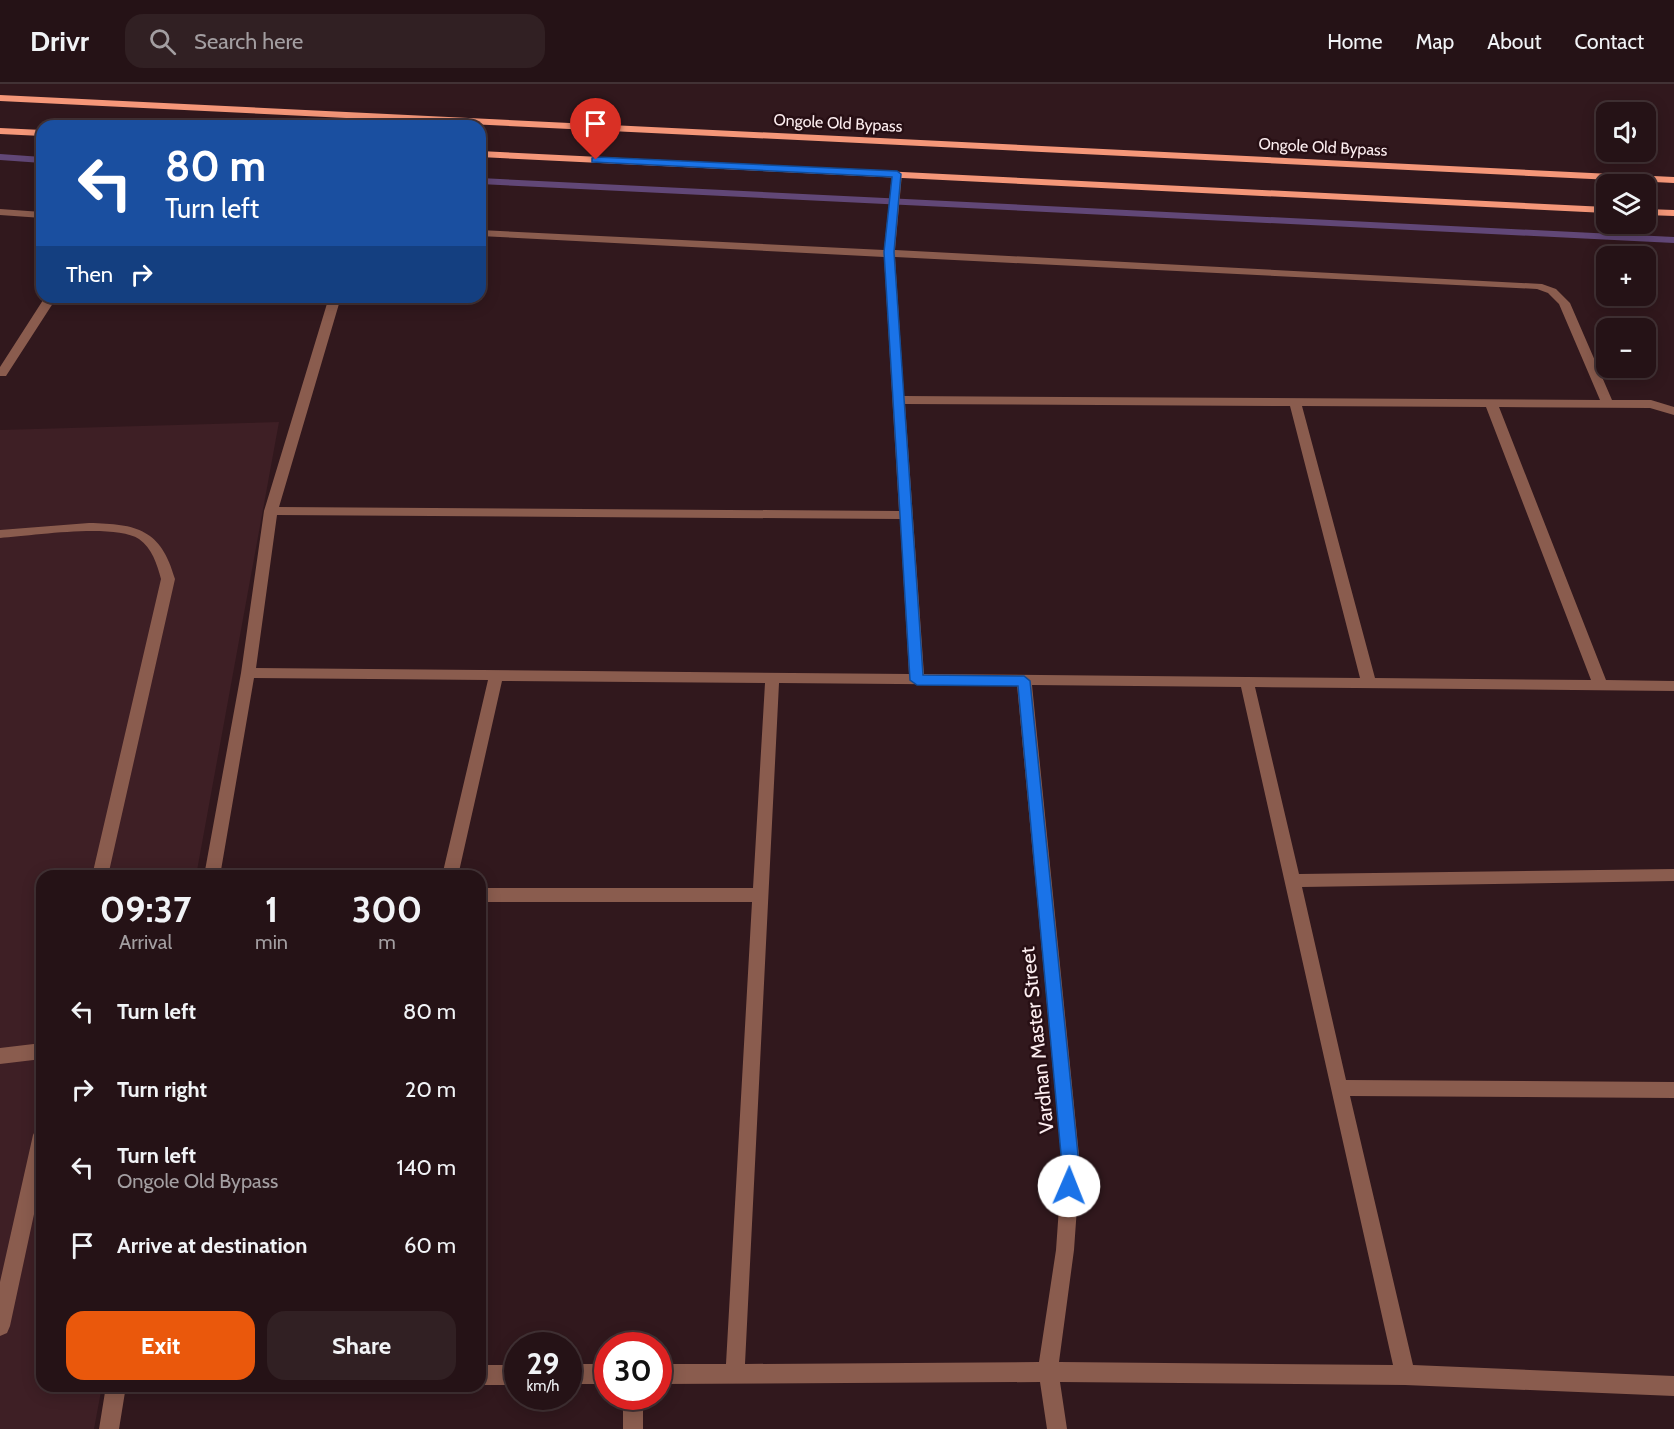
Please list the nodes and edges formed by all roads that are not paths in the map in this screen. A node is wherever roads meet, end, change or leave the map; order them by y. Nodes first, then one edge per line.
1 (0, 98) edge
2 (449, 120) edge
3 (486, 122) edge
4 (0, 130) edge
5 (36, 133) edge
6 (486, 154) edge
7 (897, 174) junction
8 (1674, 180) edge
9 (1596, 209) edge
10 (0, 212) edge
11 (1656, 212) edge
12 (1674, 213) edge
13 (36, 215) edge
14 (486, 233) edge
15 (889, 246) junction
16 (47, 303) edge
17 (333, 303) edge
18 (2, 373) dead end
19 (899, 400) junction
20 (1295, 401) junction
21 (1491, 403) junction
22 (1608, 404) junction
23 (1674, 411) edge
24 (271, 512) junction
25 (907, 515) junction
26 (0, 534) edge
27 (249, 673) junction
28 (496, 675) junction
29 (772, 678) junction
30 (917, 680) junction
31 (1024, 681) junction
32 (1247, 683) junction
33 (1369, 684) junction
34 (1600, 686) junction
35 (1674, 686) edge
36 (101, 870) edge
37 (213, 870) edge
38 (451, 870) edge
39 (1674, 875) edge
40 (1292, 881) junction
41 (486, 895) edge
42 (761, 895) junction
43 (36, 1052) edge
44 (0, 1056) edge
45 (1339, 1088) junction
46 (1674, 1090) edge
47 (36, 1162) edge
48 (0, 1326) edge
49 (1048, 1372) junction
50 (672, 1374) edge
51 (735, 1374) junction
52 (486, 1375) edge
53 (504, 1375) edge
54 (1405, 1375) junction
55 (1674, 1386) edge
56 (115, 1392) edge
57 (633, 1410) edge
58 (109, 1429) edge
59 (633, 1429) edge
60 (1057, 1429) edge

1 - 2 main road, Ongole Old Bypass
3 - 8 main road, Ongole Old Bypass
4 - 5 main road
6 - 7 main road
7 - 9 main road
7 - 15 street
10 - 13 street
11 - 12 main road
14 - 15 street
15 - 19 street
15 - 22 street
16 - 18 street
17 - 24 street
19 - 20 street
19 - 25 street
20 - 21 street
20 - 33 street
21 - 22 street
21 - 34 street
22 - 23 street
24 - 25 street
24 - 27 street
25 - 30 street
26 - 36 street
27 - 28 street
27 - 37 street
28 - 29 street
28 - 38 street
29 - 30 street
29 - 42 street
30 - 31 street
31 - 32 street
31 - 49 street, Vardhan Master Street
32 - 33 street
32 - 40 street
33 - 34 street
34 - 35 street
39 - 40 street
40 - 45 street
41 - 42 street
42 - 51 street
43 - 44 street
45 - 46 street
45 - 54 street
47 - 48 street
49 - 51 street
49 - 54 street
49 - 60 street, Vardhan Master Street
50 - 51 street
52 - 53 street
54 - 55 street
56 - 58 street
57 - 59 street

